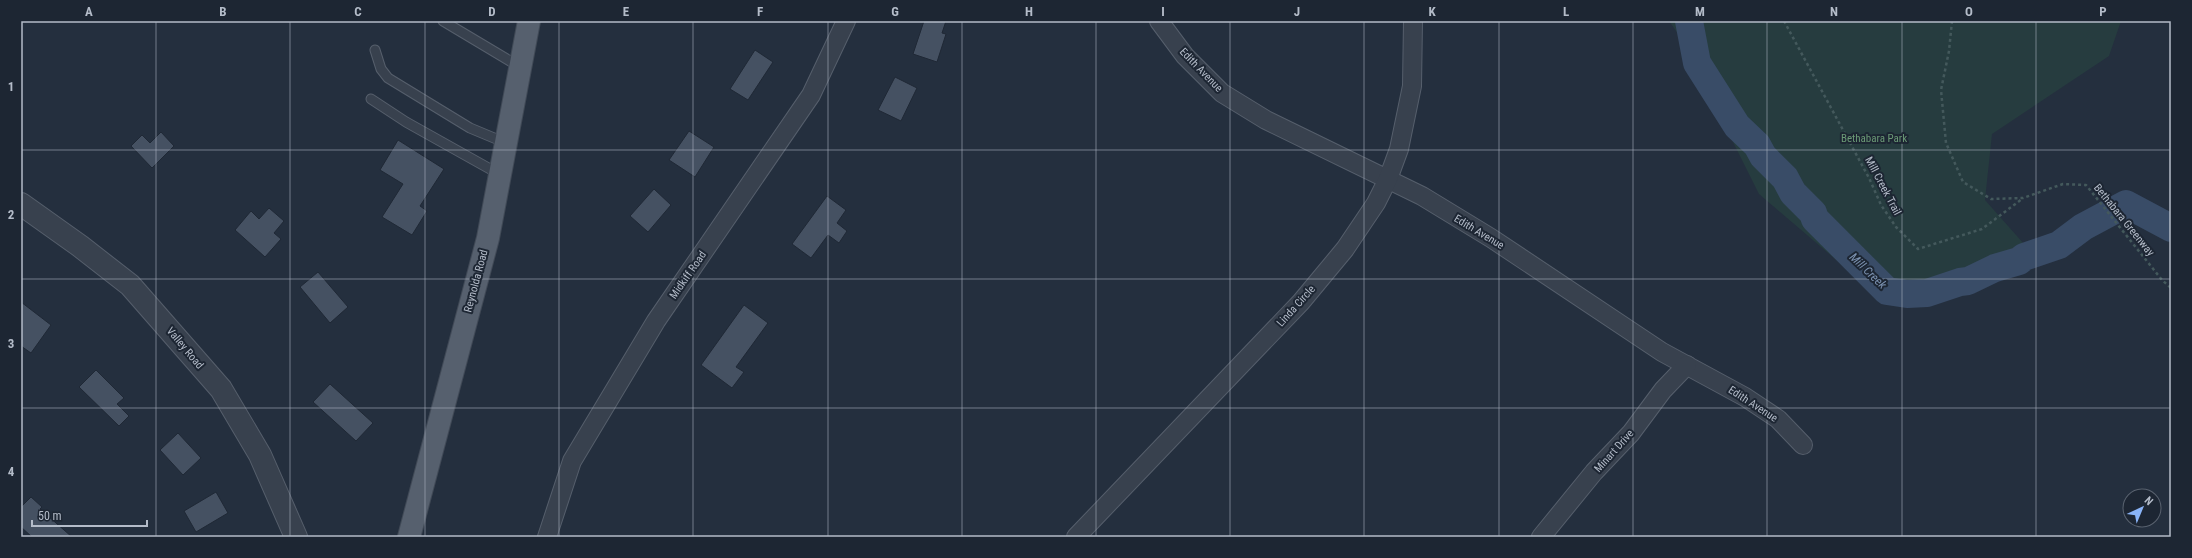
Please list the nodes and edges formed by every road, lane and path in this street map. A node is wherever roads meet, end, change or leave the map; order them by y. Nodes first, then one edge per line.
1 (443, 21) edge
2 (529, 21) edge
3 (846, 21) edge
4 (1159, 21) edge
5 (1413, 21) edge
6 (1784, 21) edge
7 (1952, 21) edge
8 (375, 50) dead end
9 (520, 67) junction
10 (371, 99) dead end
11 (506, 143) junction
12 (499, 174) junction
13 (1388, 179) junction
14 (2023, 198) junction
15 (21, 204) edge
16 (2171, 288) edge
17 (1687, 365) junction
18 (1803, 444) dead end
19 (296, 537) edge
20 (409, 537) edge
21 (547, 537) edge
22 (1076, 537) edge
23 (1541, 537) edge

1 - 9 lane
2 - 9 main road, Reynolda Road
3 - 21 street, Midkiff Road
4 - 13 street, Edith Avenue
5 - 13 street, Linda Circle
6 - 14 path, Mill Creek Trail
7 - 14 path, Bethabara Greenway
8 - 11 lane
9 - 11 main road, Reynolda Road
10 - 12 lane
11 - 12 main road, Reynolda Road
12 - 20 main road, Reynolda Road
13 - 17 street, Edith Avenue
13 - 22 street, Linda Circle
14 - 16 path, Bethabara Greenway
15 - 19 street, Valley Road
17 - 18 street, Edith Avenue
17 - 23 street, Minart Drive

